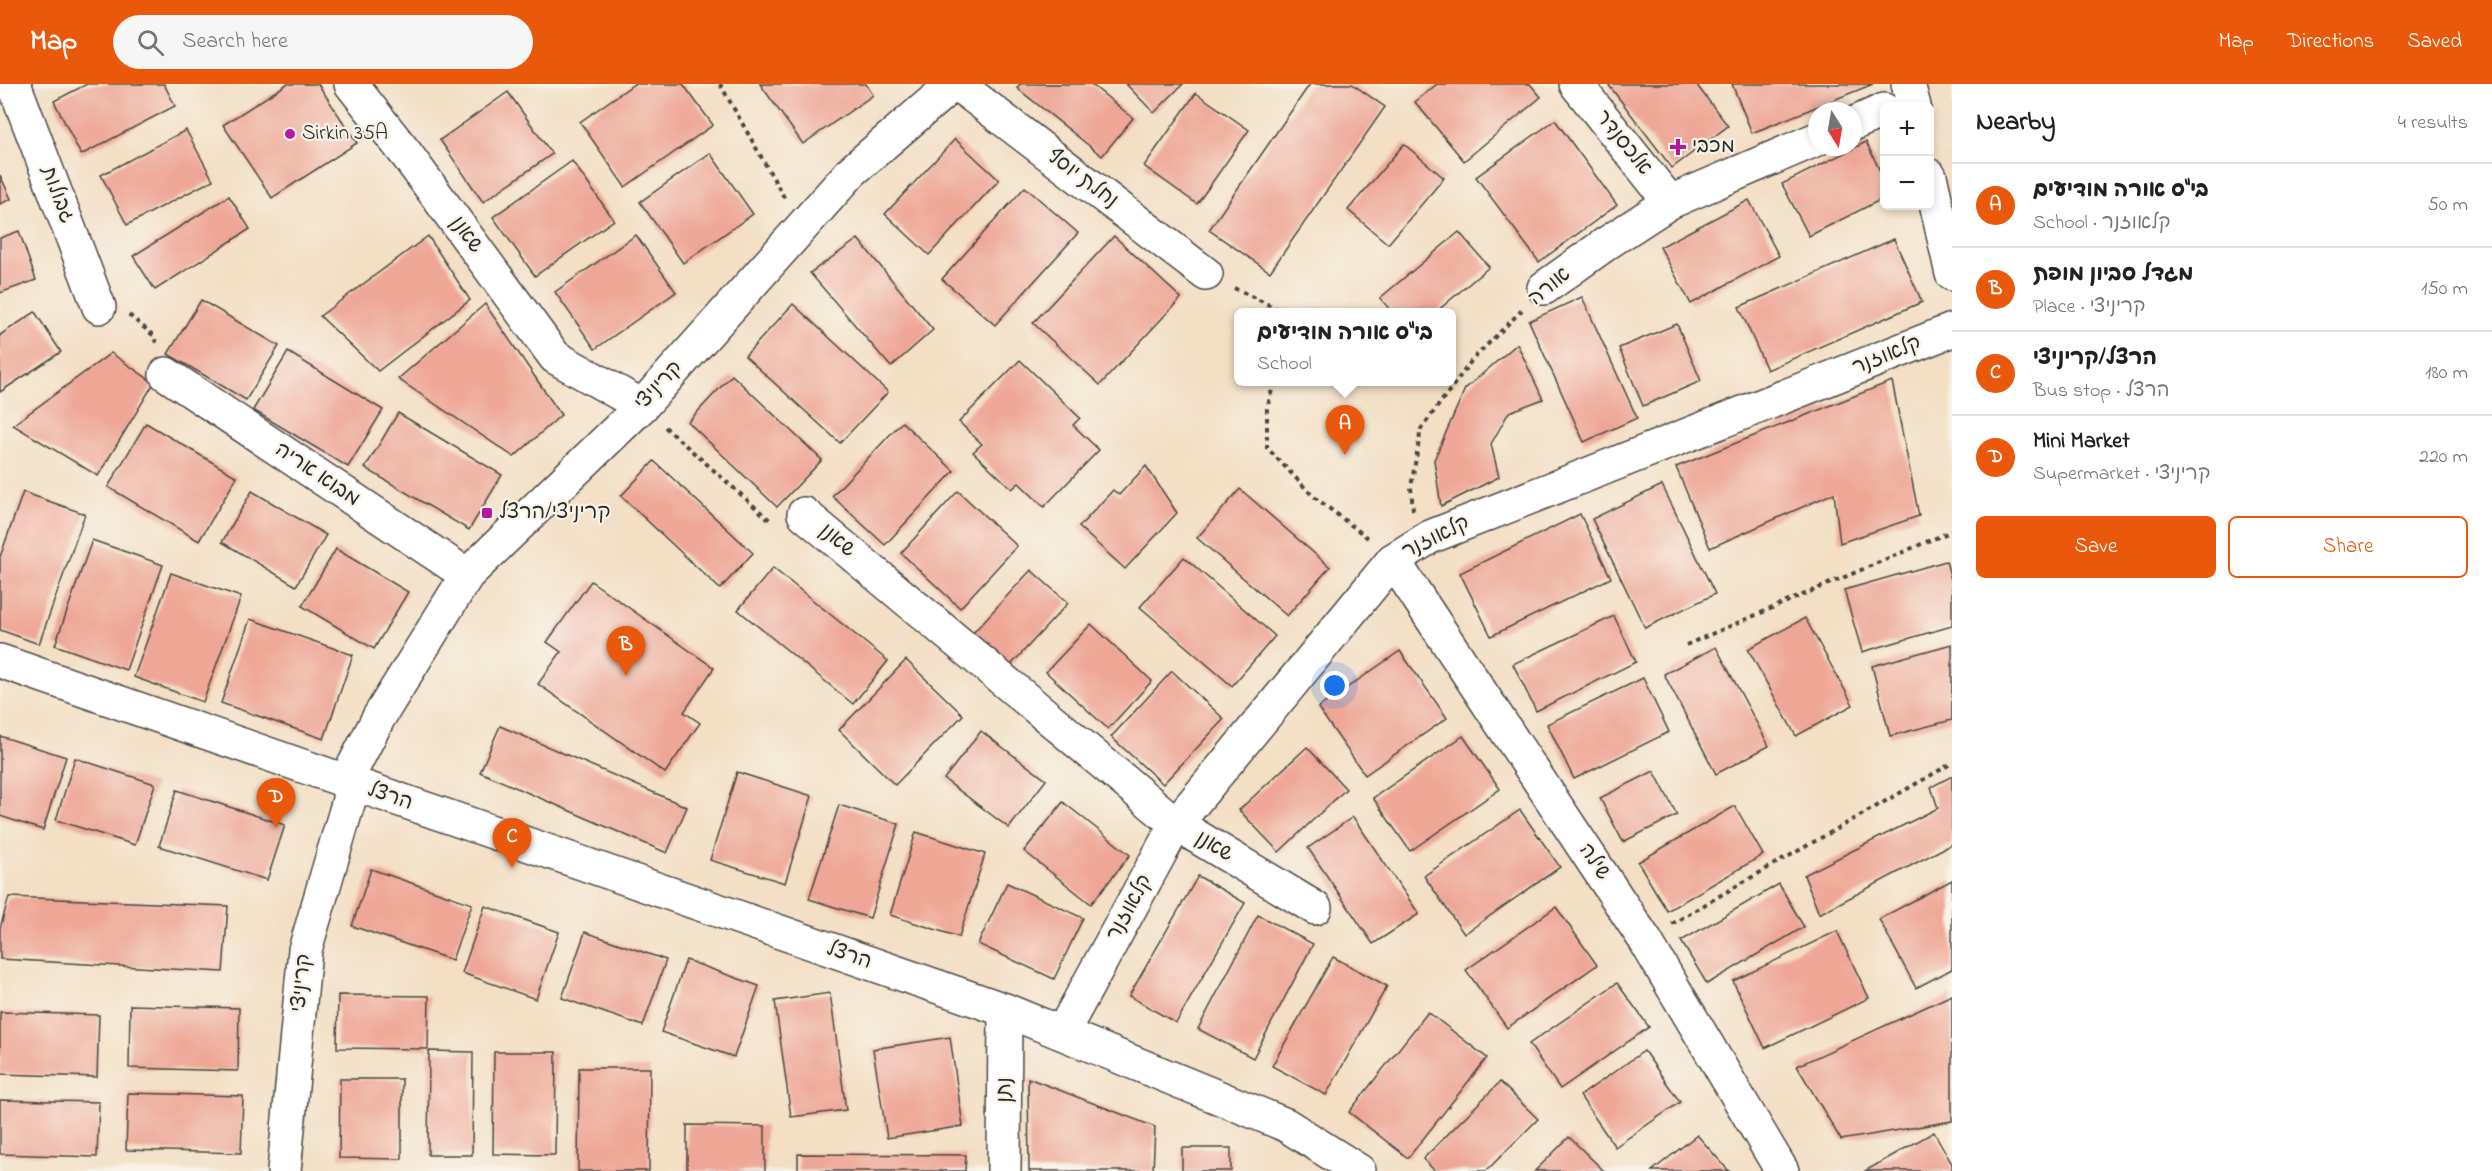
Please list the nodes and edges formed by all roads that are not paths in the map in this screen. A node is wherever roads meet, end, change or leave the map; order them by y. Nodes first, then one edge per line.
1 (14, 84) edge
2 (351, 84) edge
3 (955, 84) edge
4 (1576, 84) edge
5 (1902, 101) edge
6 (1862, 120) edge
7 (1808, 143) edge
8 (1934, 197) edge
9 (1670, 202) junction
10 (1206, 274) road end
11 (1952, 274) edge
12 (1544, 288) road end
13 (99, 307) road end
14 (1952, 330) edge
15 (166, 374) road end
16 (642, 405) junction
17 (804, 514) road end
18 (1393, 560) junction
19 (467, 575) junction
20 (0, 661) edge
21 (349, 782) junction
22 (1176, 824) junction
23 (1315, 908) dead end
24 (1005, 1010) junction
25 (1062, 1033) junction
26 (284, 1171) edge
27 (1004, 1171) edge
28 (1359, 1171) edge
29 (1782, 1171) edge

1 - 13 street, גבולות
2 - 16 street, שאנן
3 - 10 street, נחלת יוסף
3 - 16 street, קריניצי
4 - 9 street, אלכסנדר
5 - 6 street
7 - 9 street, אורה
8 - 11 street
9 - 12 street, אורה
14 - 18 street, קלאוזנר
15 - 19 street, מבוא אריה
16 - 19 street, קריניצי
17 - 22 street, שאנן
18 - 22 street, קלאוזנר
18 - 29 street, שילה
19 - 21 street, קריניצי
20 - 21 street, הרצל
21 - 24 street, הרצל
21 - 26 street, קריניצי
22 - 23 street, שאנן
22 - 25 street, קלאוזנר
24 - 25 street, הרצל
24 - 27 street, נתן
25 - 28 street, הרצל

